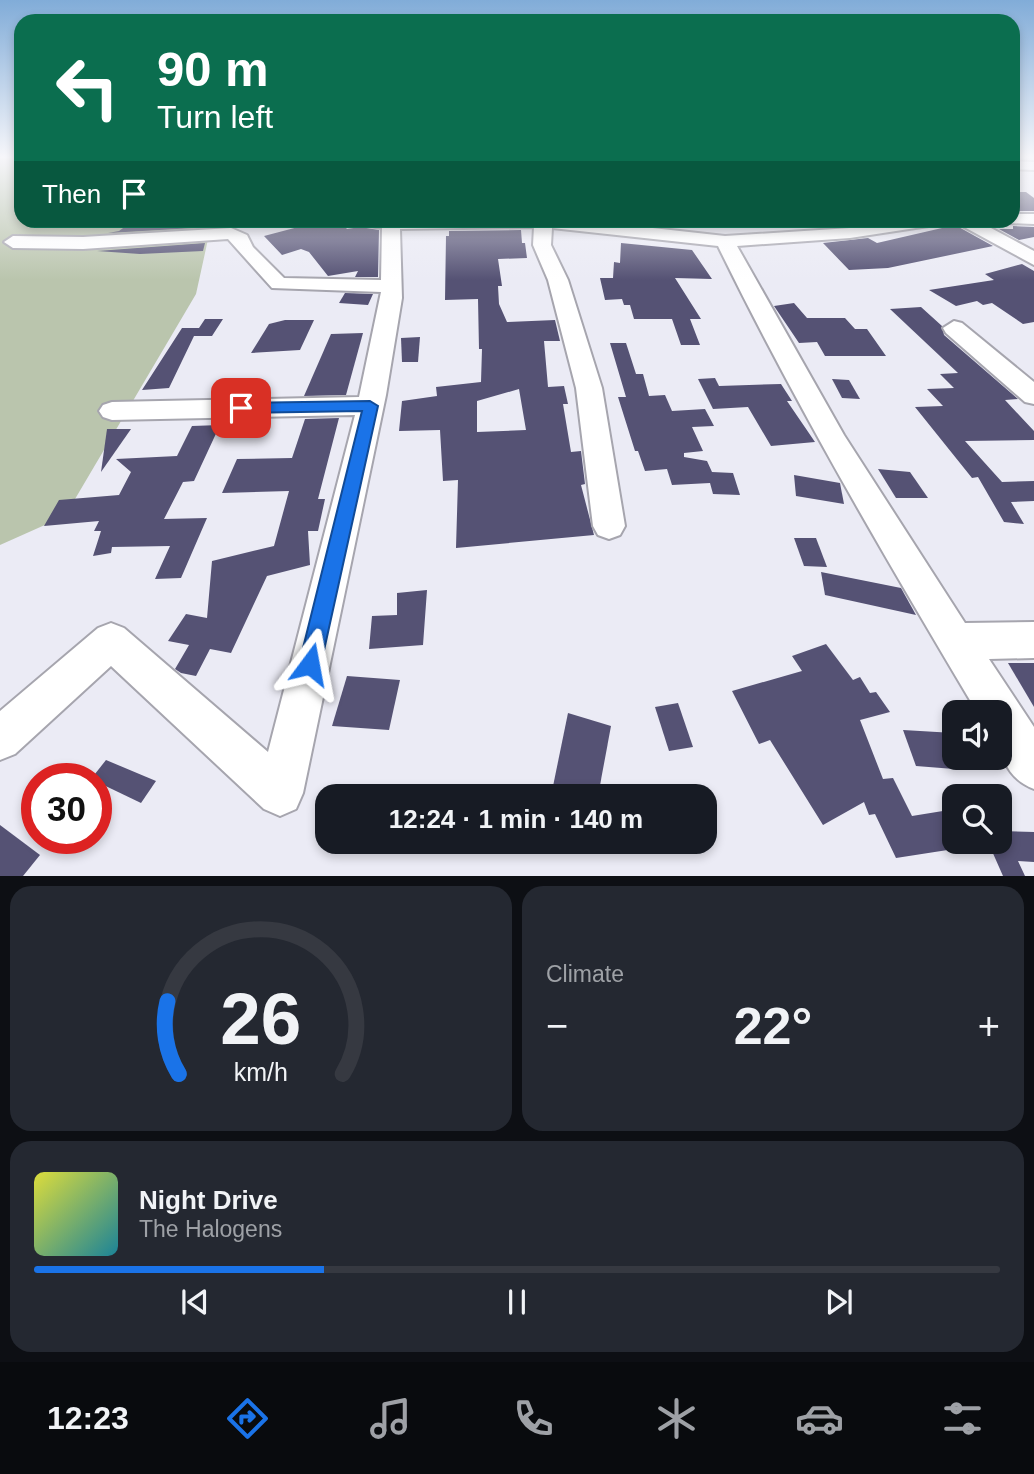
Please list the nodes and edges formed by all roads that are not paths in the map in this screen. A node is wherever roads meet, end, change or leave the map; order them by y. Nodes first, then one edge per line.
1 (382, 228) edge
2 (543, 228) edge
3 (607, 228) edge
4 (888, 228) edge
5 (977, 228) edge
6 (725, 241) junction
7 (13, 242) dead end
8 (1034, 259) edge
9 (391, 286) junction
10 (954, 328) dead end
11 (1034, 396) edge
12 (370, 406) junction
13 (112, 411) dead end
14 (609, 526) dead end
15 (1034, 640) edge
16 (956, 641) junction
17 (0, 739) edge
18 (1034, 767) edge

1 - 9 street
2 - 14 street
3 - 6 street
4 - 6 street
5 - 8 street
6 - 16 street
7 - 9 street
9 - 12 street
10 - 11 street
12 - 13 street
12 - 17 street
15 - 16 street
16 - 18 street

